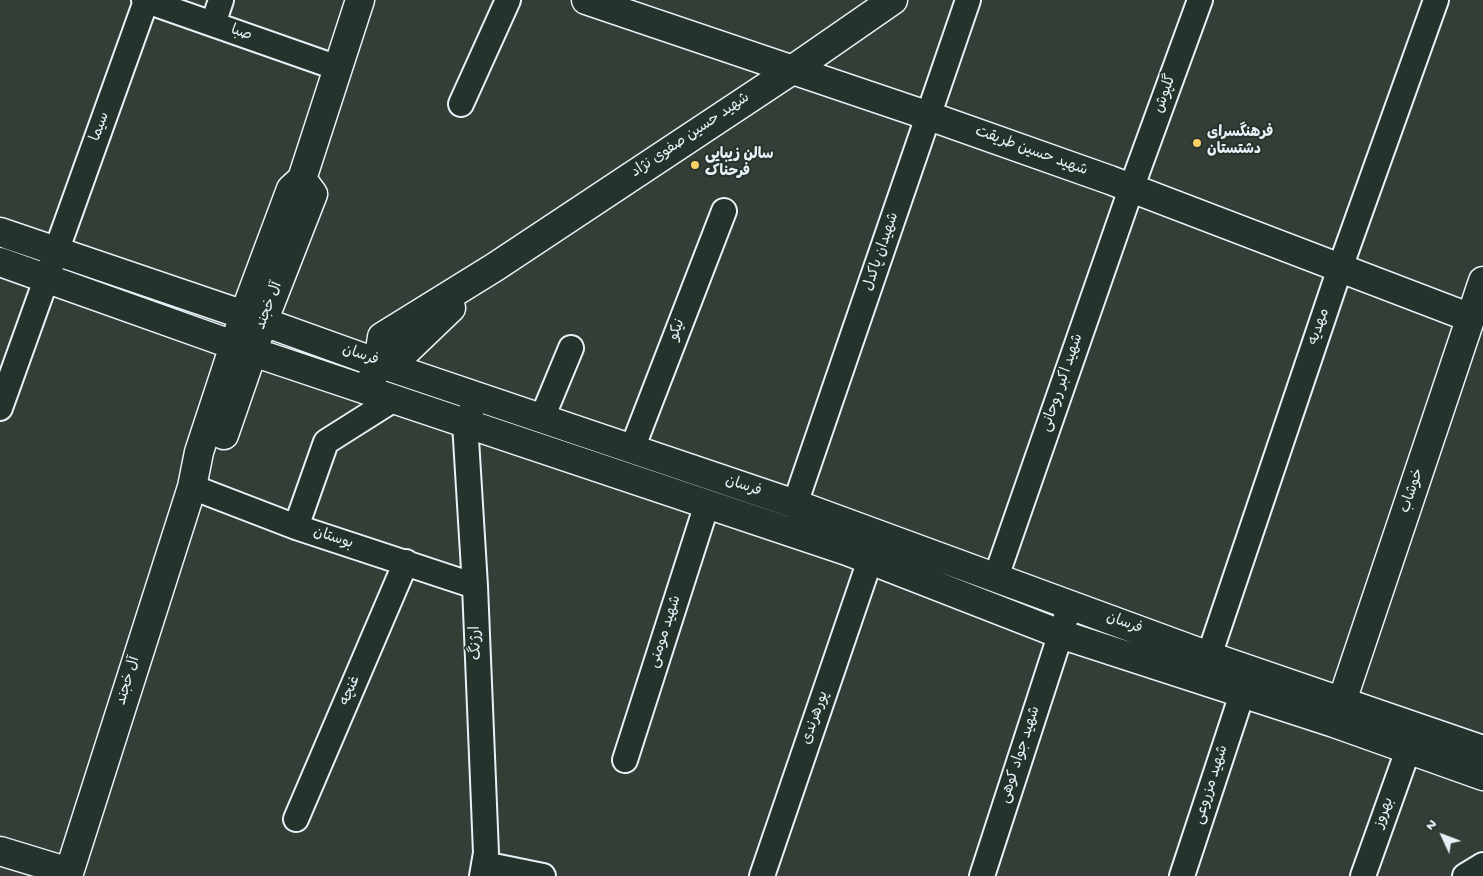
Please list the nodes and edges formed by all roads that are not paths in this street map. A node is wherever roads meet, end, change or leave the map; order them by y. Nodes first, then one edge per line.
1 (145, 0) edge
2 (221, 0) edge
3 (360, 0) edge
4 (508, 0) edge
5 (586, 0) edge
6 (968, 0) edge
7 (1200, 0) edge
8 (1436, 0) edge
9 (892, 2) edge
10 (213, 24) junction
11 (338, 68) junction
12 (792, 70) junction
13 (461, 104) dead end
14 (929, 116) junction
15 (1131, 188) junction
16 (724, 211) dead end
17 (0, 232) edge
18 (57, 253) junction
19 (0, 262) edge
20 (1340, 268) junction
21 (47, 279) junction
22 (1483, 281) edge
23 (253, 318) junction
24 (1477, 321) edge
25 (571, 348) dead end
26 (244, 349) junction
27 (378, 363) junction
28 (368, 390) junction
29 (478, 396) junction
30 (394, 399) junction
31 (0, 408) edge
32 (542, 418) junction
33 (465, 423) junction
34 (632, 449) junction
35 (192, 487) junction
36 (706, 504) junction
37 (795, 504) junction
38 (296, 527) junction
39 (870, 560) junction
40 (406, 562) junction
41 (996, 577) junction
42 (475, 586) junction
43 (1070, 605) junction
44 (1060, 634) junction
45 (1209, 656) junction
46 (1242, 694) junction
47 (1342, 701) junction
48 (1408, 750) junction
49 (1483, 750) edge
50 (625, 760) dead end
51 (1483, 776) edge
52 (296, 819) dead end
53 (0, 851) edge
54 (1483, 865) edge
55 (33, 868) edge
56 (483, 870) edge
57 (69, 874) edge
58 (543, 876) edge
59 (762, 876) edge
60 (982, 876) edge
61 (1182, 876) edge
62 (1362, 876) edge
63 (1465, 876) edge

1 - 10 street, صبا
1 - 18 street, سیما
2 - 10 street
3 - 11 street, آل خجند
4 - 13 street
5 - 12 street, شهید حسین طریقت
6 - 14 street, شهیدان پاکدل
7 - 15 street, گلپوش
8 - 20 street, مهدیه
9 - 12 street, شهید حسین صفوی نژاد
10 - 11 street, صبا
11 - 23 street, آل خجند
12 - 14 street, شهید حسین طریقت
12 - 27 street, شهید حسین صفوی نژاد
14 - 15 street, شهید حسین طریقت
14 - 37 street, شهیدان پاکدل
15 - 20 street, شهید حسین طریقت
15 - 41 street, شهید اکبر روحانی
16 - 34 street, نیکو
17 - 18 street, فرسان
18 - 21 street, سیما
18 - 23 street, فرسان
19 - 21 street, فرسان
20 - 24 street, شهید حسین طریقت
20 - 45 street, مهدیه
21 - 26 street, فرسان
21 - 31 street, سیما
22 - 24 street, خوشاب
23 - 26 street, آل خجند
23 - 27 street, فرسان
24 - 47 street, خوشاب
25 - 32 street
26 - 28 street, فرسان
26 - 35 street, آل خجند
27 - 28 street, شهید حسین صفوی نژاد
27 - 29 street, فرسان
28 - 30 street, فرسان
29 - 32 street, فرسان
29 - 33 street
30 - 33 street, فرسان
30 - 38 street
32 - 34 street, فرسان
33 - 36 street, فرسان
33 - 42 street, ارژنگ
34 - 37 street, فرسان
35 - 38 street, بوستان
35 - 57 street, آل خجند
36 - 39 street, فرسان
36 - 50 street, شهید مومنی
37 - 41 street, فرسان
38 - 40 street, بوستان
39 - 44 street, فرسان
39 - 59 street, پورهرندی
40 - 42 street, بوستان
40 - 52 street, غنچه
41 - 43 street, فرسان
42 - 56 street, ارژنگ
43 - 44 street, شهید جواد کوهی
43 - 45 street, فرسان
44 - 46 street, فرسان
44 - 60 street, شهید جواد کوهی
45 - 47 street, فرسان
46 - 48 street, فرسان
46 - 61 street, شهید مزروعی
47 - 49 street, فرسان
48 - 51 street, فرسان
48 - 62 street, بهروز
53 - 55 street
54 - 63 street
55 - 57 street
56 - 58 street

